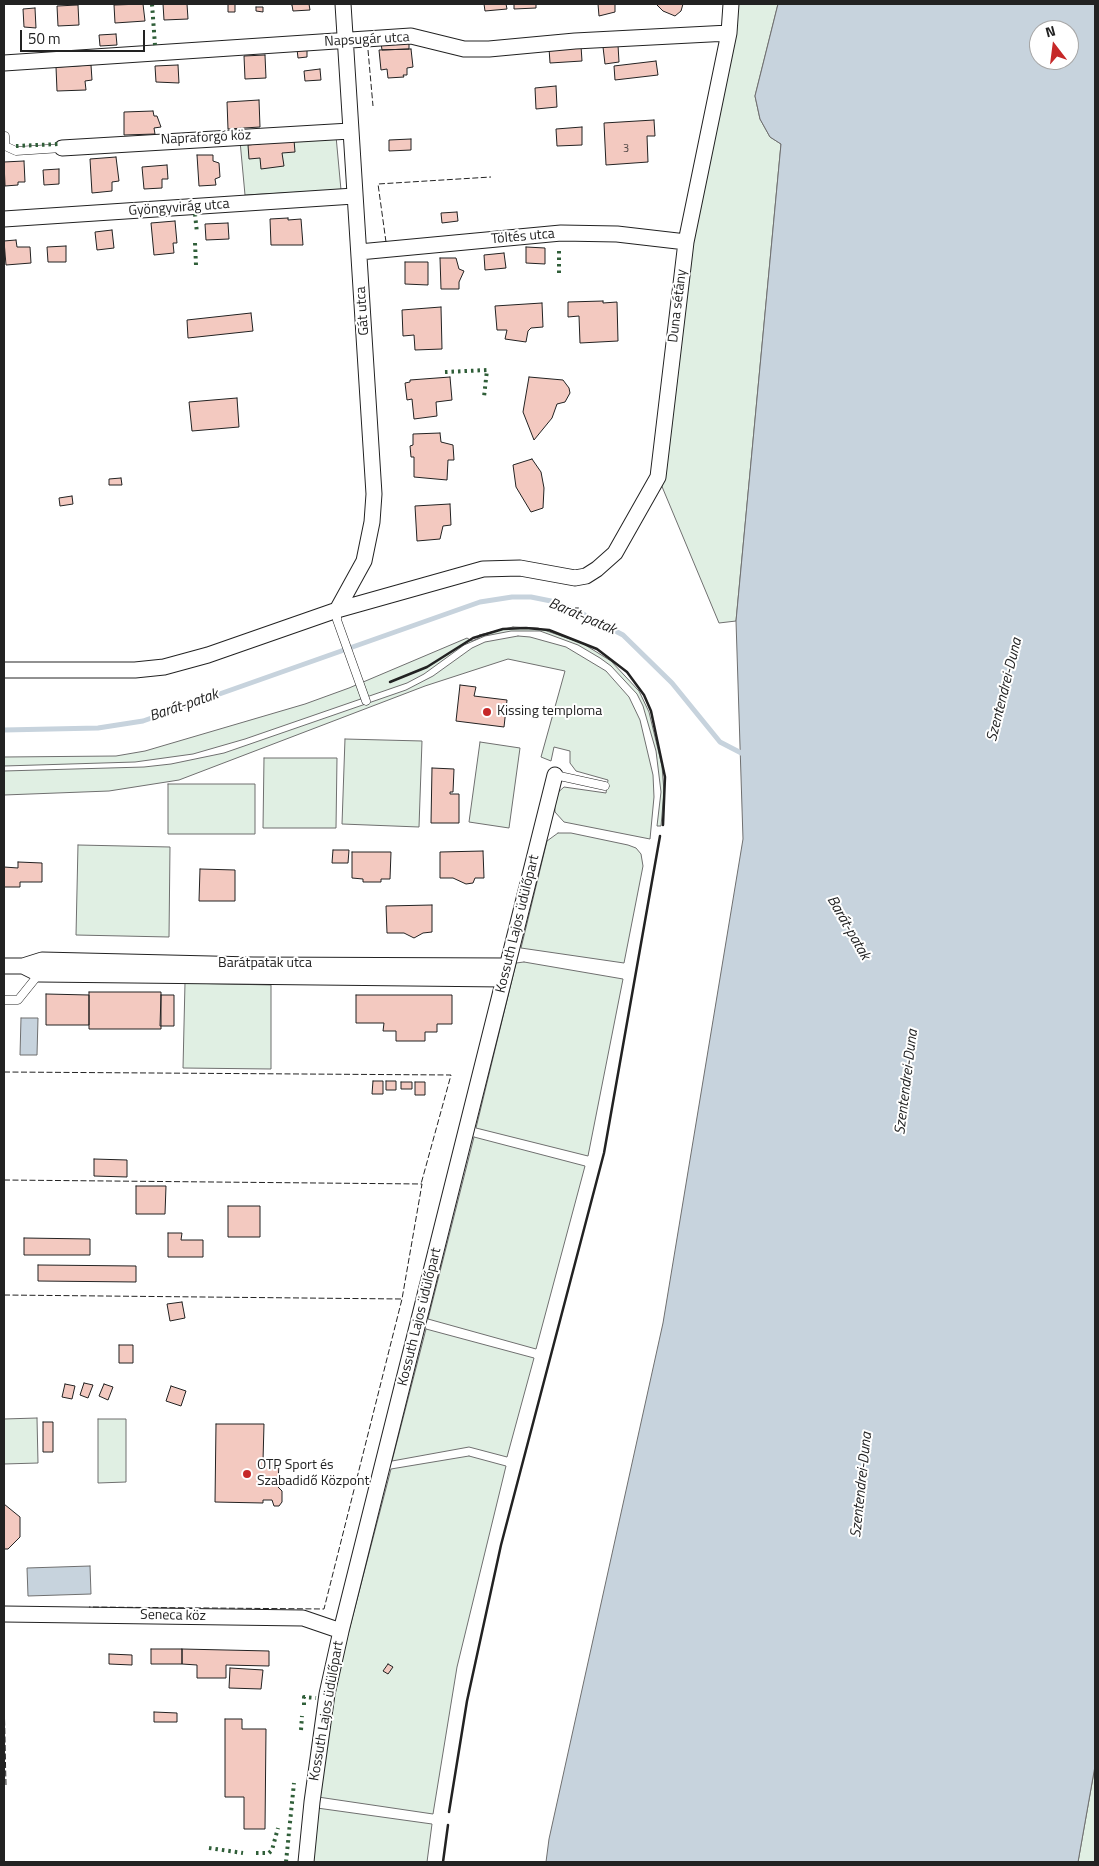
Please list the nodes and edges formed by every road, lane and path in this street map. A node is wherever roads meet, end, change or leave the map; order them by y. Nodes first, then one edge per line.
1 (343, 4) edge
2 (731, 4) edge
3 (729, 33) junction
4 (344, 40) junction
5 (4, 64) edge
6 (350, 130) junction
7 (5, 136) edge
8 (62, 148) joint
9 (354, 196) junction
10 (4, 219) edge
11 (686, 242) junction
12 (359, 252) junction
13 (337, 610) junction
14 (4, 670) edge
15 (366, 701) dead end
16 (555, 775) joint
17 (605, 786) dead end
18 (4, 966) edge
19 (23, 966) junction
20 (389, 971) junction
21 (506, 973) junction
22 (39, 974) junction
23 (4, 1000) edge
24 (4, 1614) edge
25 (341, 1631) junction
26 (306, 1862) edge

1 - 4 street, Gát utca
2 - 3 street, Duna sétány
3 - 4 street, Napsugár utca
3 - 11 street, Duna sétány
4 - 5 street, Napsugár utca
4 - 6 street, Gát utca
6 - 8 street, Napraforgó köz
6 - 9 street, Gát utca
7 - 8 lane
9 - 10 street, Gyöngyvirág utca
9 - 12 street, Gát utca
11 - 12 street, Töltés utca
11 - 13 street, Duna sétány
12 - 13 street, Gát utca
13 - 14 street
13 - 15 lane
16 - 17 lane
16 - 21 street, Kossuth Lajos üdülőpart
18 - 19 street, Barátpatak utca
19 - 20 street, Barátpatak utca
19 - 22 street, Barátpatak utca
20 - 21 street, Barátpatak utca
20 - 22 street, Barátpatak utca
21 - 25 street, Kossuth Lajos üdülőpart
22 - 23 lane
24 - 25 street, Seneca köz
25 - 26 street, Kossuth Lajos üdülőpart

